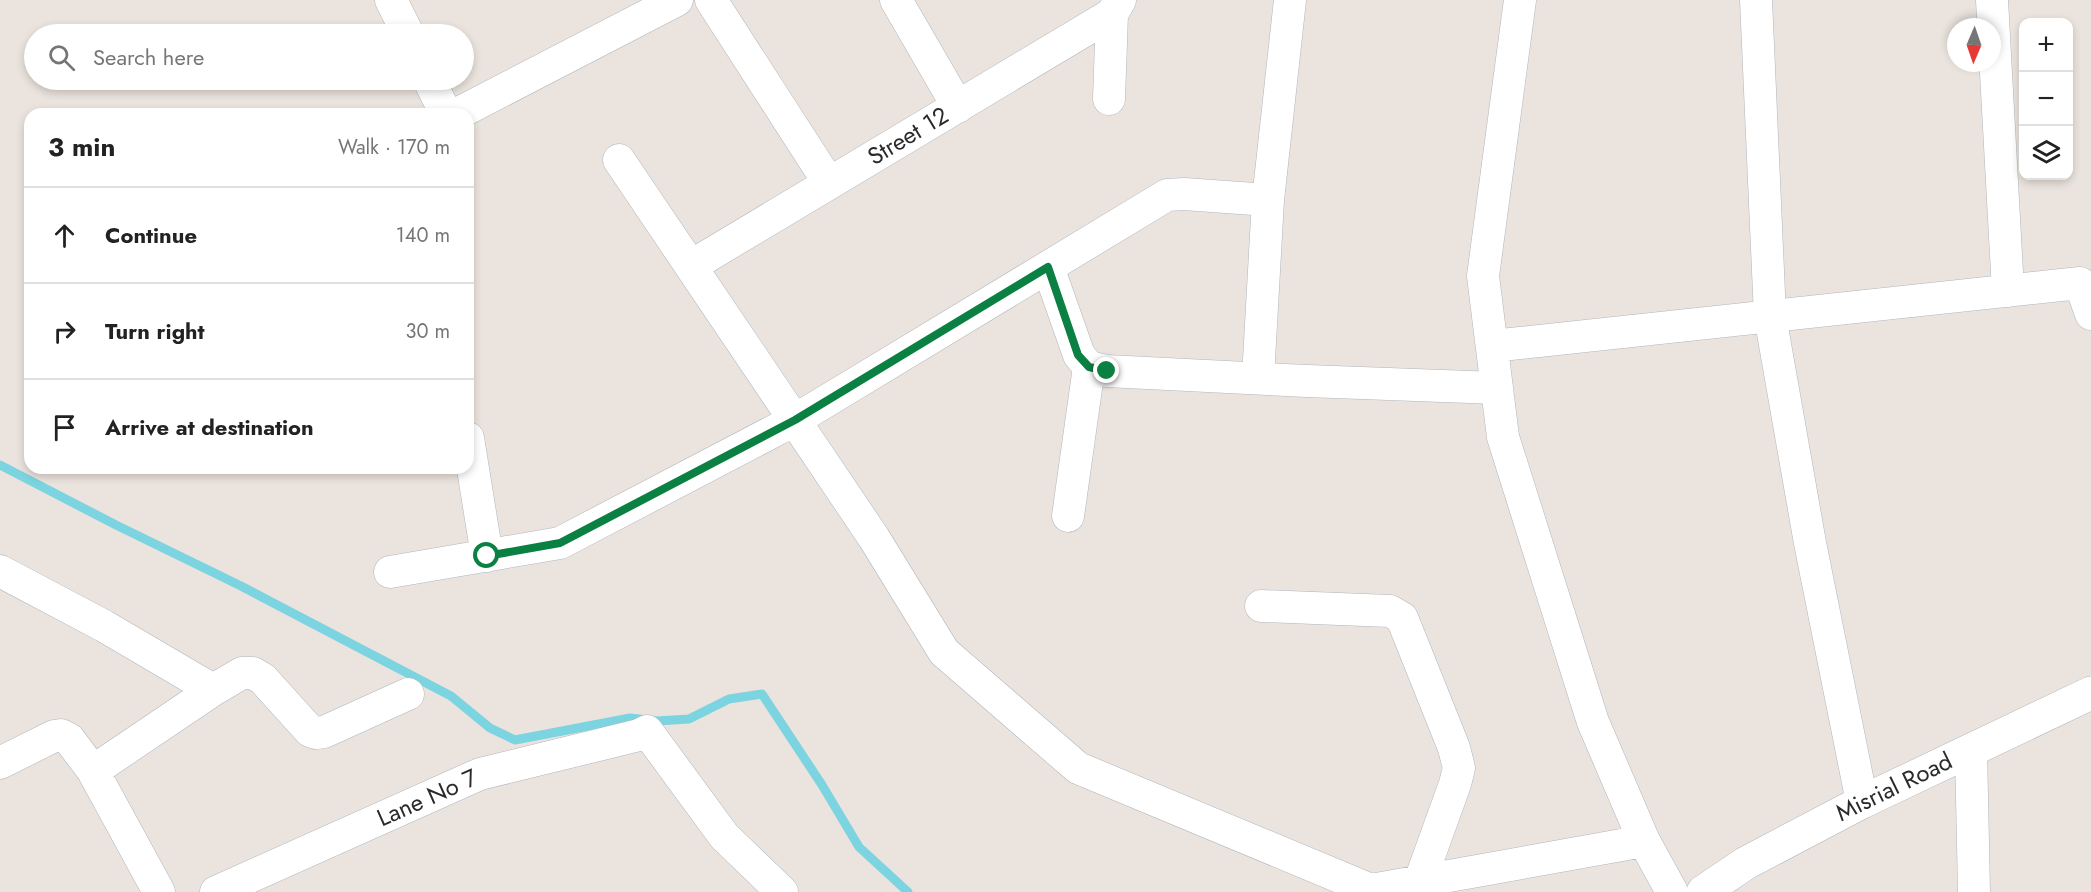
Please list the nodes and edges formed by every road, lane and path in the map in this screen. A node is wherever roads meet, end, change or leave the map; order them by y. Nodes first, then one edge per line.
1 (391, 0) edge
2 (677, 0) edge
3 (711, 0) edge
4 (896, 0) edge
5 (1290, 0) edge
6 (1520, 0) edge
7 (1756, 0) edge
8 (1992, 0) edge
9 (1116, 7) edge
10 (403, 24) edge
11 (434, 90) edge
12 (1109, 99) dead end
13 (958, 106) junction
14 (443, 108) edge
15 (469, 108) edge
16 (619, 160) dead end
17 (829, 183) junction
18 (1268, 200) junction
19 (691, 266) junction
20 (1048, 267) junction
21 (2008, 291) junction
22 (2091, 314) edge
23 (1770, 316) junction
24 (1492, 346) junction
25 (1089, 367) junction
26 (1258, 378) junction
27 (1497, 388) junction
28 (795, 420) junction
29 (474, 474) edge
30 (1068, 516) dead end
31 (487, 556) junction
32 (0, 571) edge
33 (390, 572) dead end
34 (1261, 606) dead end
35 (213, 690) junction
36 (2091, 693) edge
37 (408, 694) dead end
38 (1971, 750) junction
39 (0, 763) edge
40 (93, 771) junction
41 (1862, 802) junction
42 (1644, 841) junction
43 (1420, 881) junction
44 (159, 892) edge
45 (216, 892) edge
46 (782, 892) edge
47 (1671, 892) edge
48 (1703, 892) edge
49 (1974, 892) edge

1 - 10 street
2 - 15 street
3 - 17 street
4 - 13 street
5 - 18 street
6 - 24 street
7 - 23 street
8 - 21 street
9 - 12 street
9 - 13 street, Street 12
11 - 14 street
13 - 17 street, Street 12
16 - 19 street
17 - 19 street, Street 12
18 - 20 street
18 - 26 street
19 - 28 street
20 - 25 street
20 - 28 street
21 - 22 street
21 - 23 street
23 - 24 street
23 - 41 street
24 - 27 street
25 - 26 street
25 - 30 street
26 - 27 street
27 - 42 street
28 - 31 street
28 - 43 street
29 - 31 street
31 - 33 street
32 - 35 street
34 - 43 street
35 - 37 street
35 - 40 street
36 - 38 main road, Misrial Road
38 - 41 main road, Misrial Road
38 - 49 street
39 - 40 street
40 - 44 street
41 - 48 main road, Misrial Road
42 - 43 street
42 - 47 street
45 - 46 street, Lane No 7

